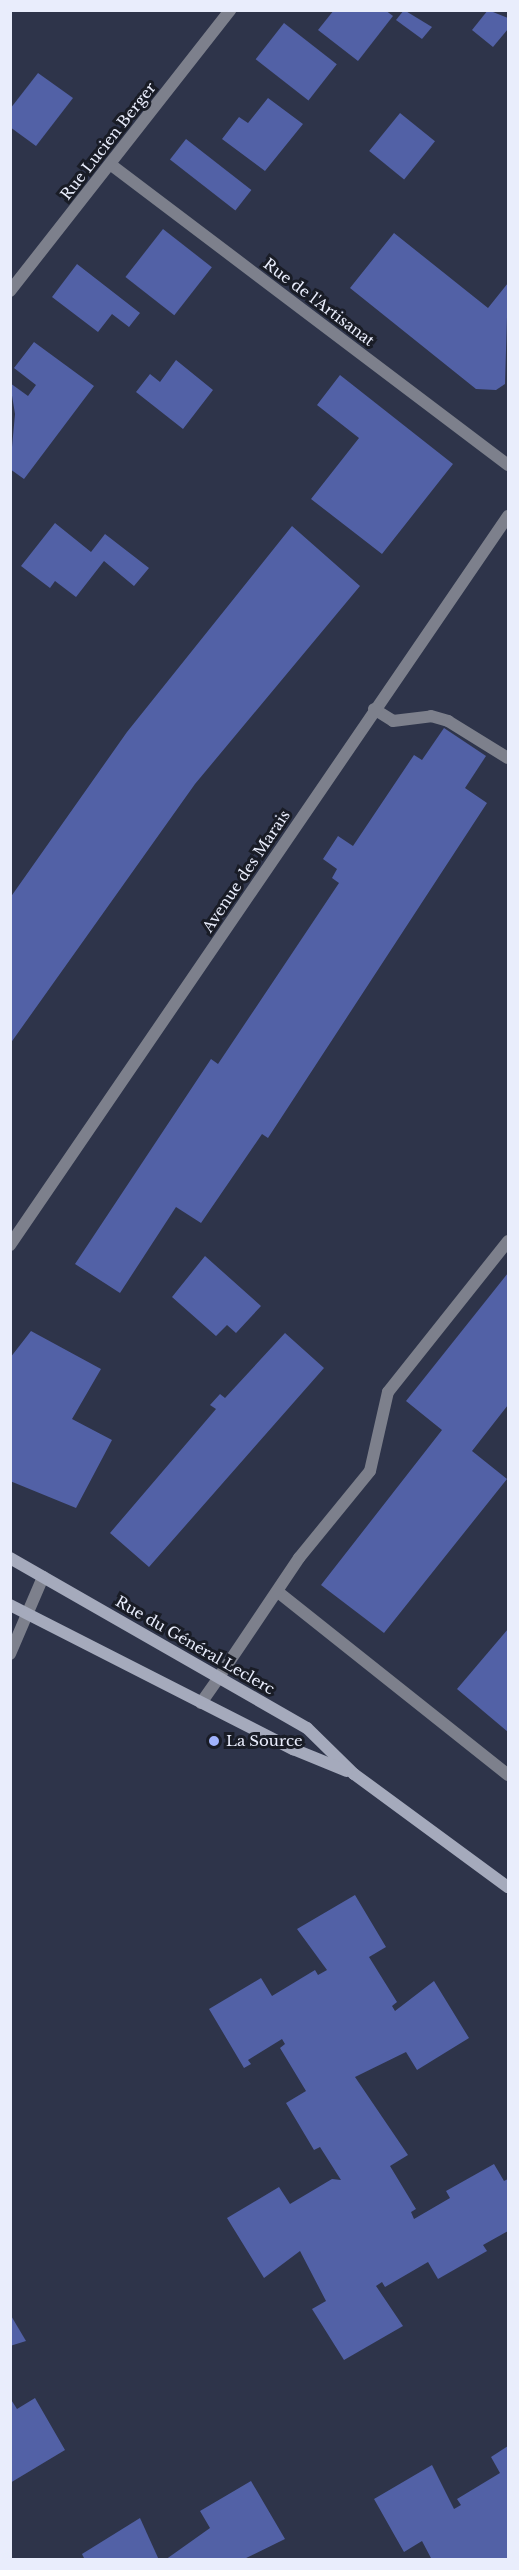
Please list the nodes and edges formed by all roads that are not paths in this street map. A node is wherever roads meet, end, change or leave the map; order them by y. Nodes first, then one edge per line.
1 (230, 10) edge
2 (110, 164) junction
3 (10, 291) edge
4 (508, 465) edge
5 (508, 516) edge
6 (374, 709) junction
7 (508, 758) edge
8 (508, 1242) edge
9 (10, 1245) edge
10 (10, 1558) edge
11 (43, 1576) junction
12 (278, 1592) junction
13 (10, 1605) edge
14 (29, 1614) junction
15 (10, 1654) edge
16 (221, 1674) junction
17 (201, 1703) junction
18 (354, 1774) junction
19 (508, 1775) edge
20 (508, 1887) edge

1 - 2 street, Rue Lucien Berger
2 - 3 street, Rue Lucien Berger
2 - 4 street, Rue de l'Artisanat
5 - 6 street, Avenue des Marais
6 - 7 street
6 - 9 street, Avenue des Marais
8 - 12 street
10 - 11 main road, Rue du Général Leclerc
11 - 14 street
11 - 16 main road, Rue du Général Leclerc
12 - 16 street
12 - 19 street
13 - 14 main road, Rue du Général Leclerc
14 - 15 street
14 - 17 main road, Rue du Général Leclerc
16 - 17 street
16 - 18 main road, Rue du Général Leclerc
17 - 18 main road, Rue du Général Leclerc
18 - 20 main road, Rue du Général Leclerc

